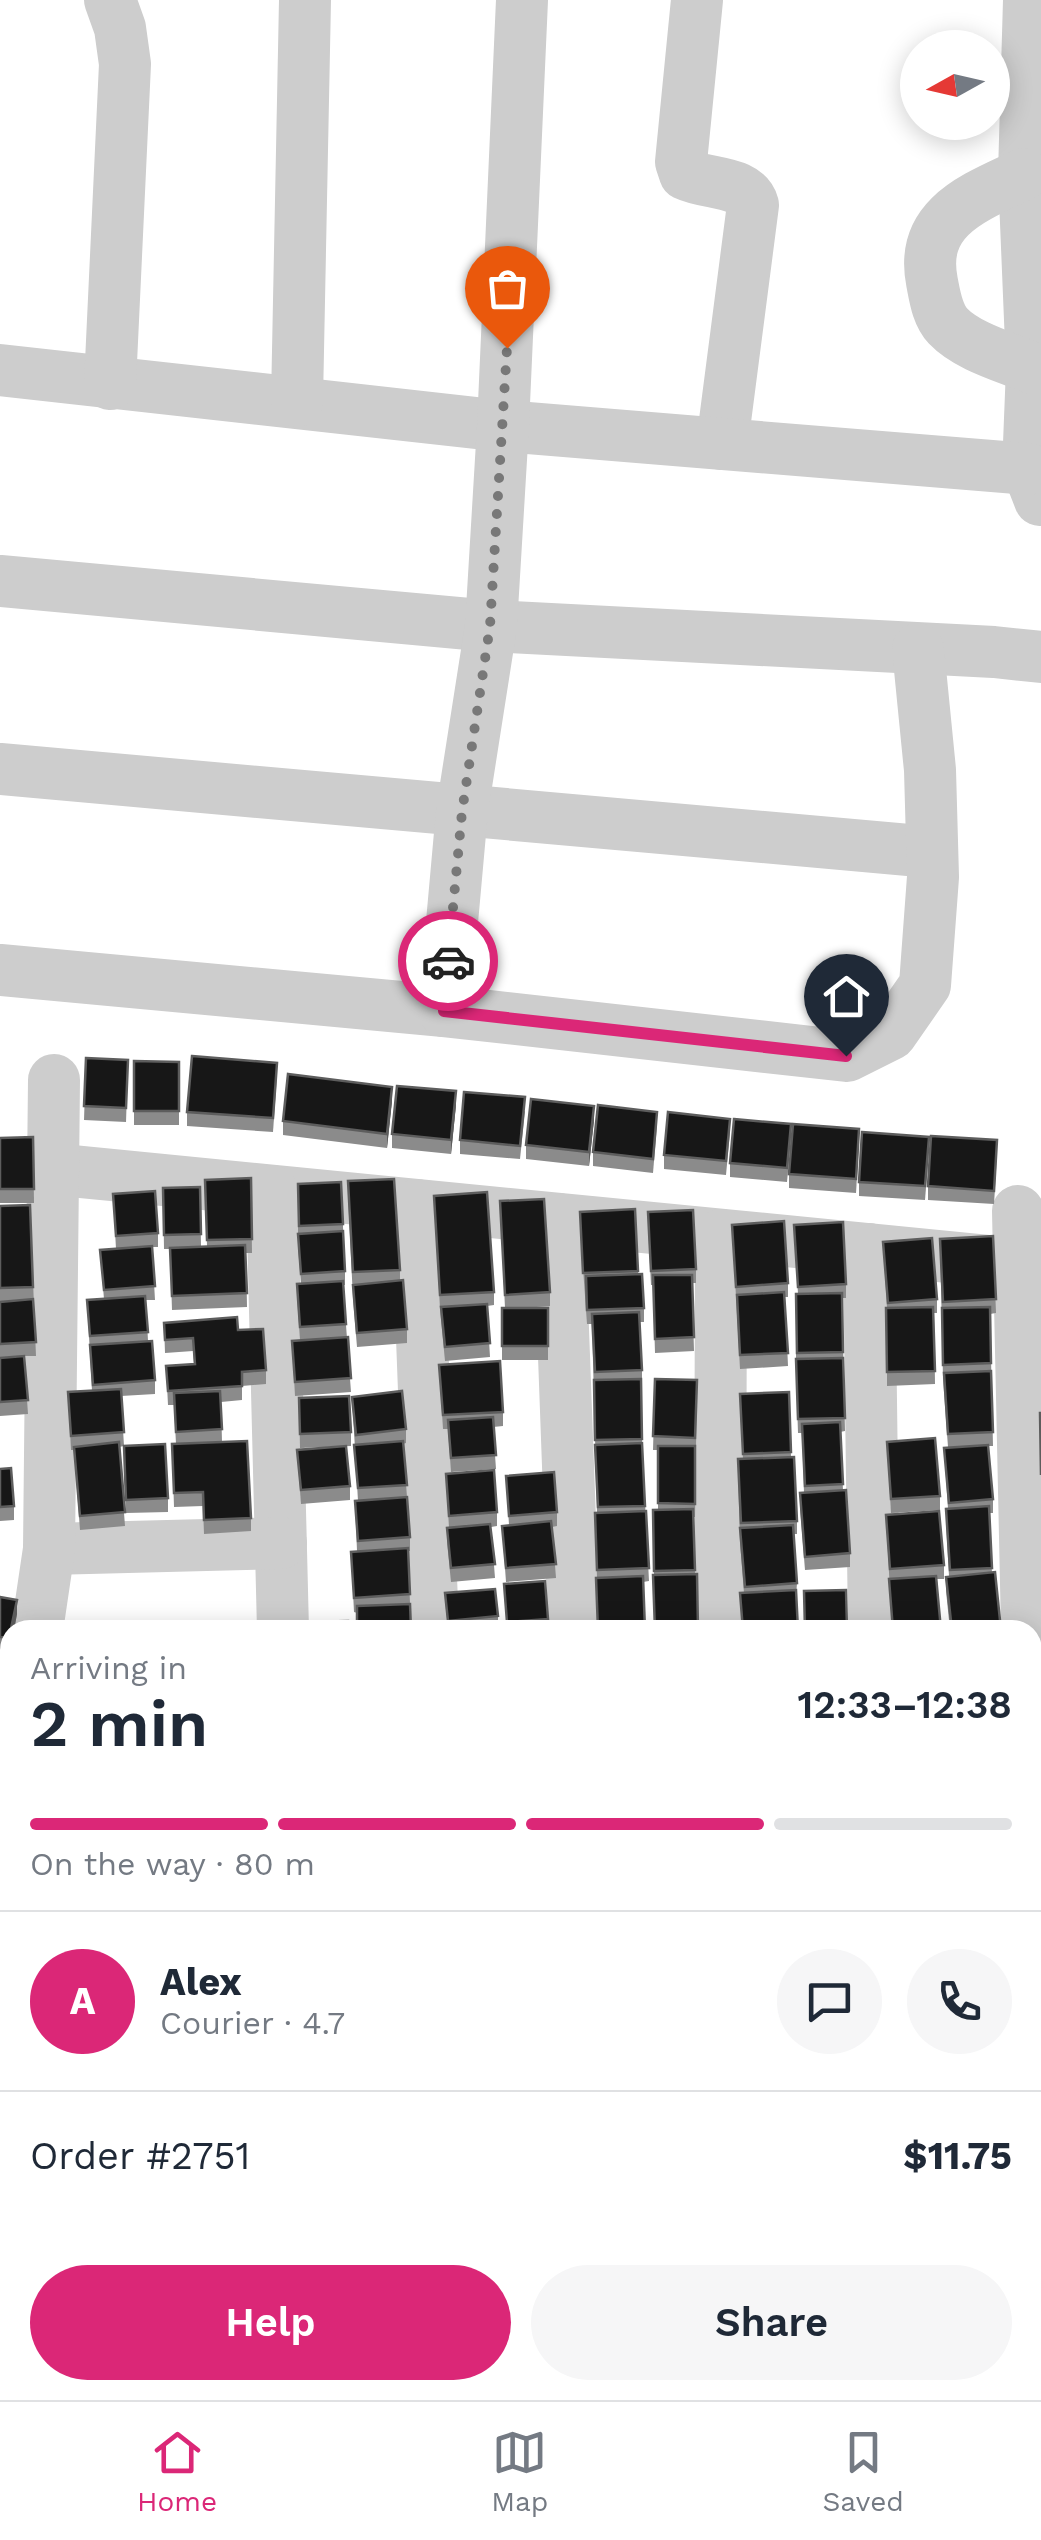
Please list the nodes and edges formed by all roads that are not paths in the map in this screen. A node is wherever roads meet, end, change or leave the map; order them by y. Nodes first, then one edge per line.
1 (110, 0) edge
2 (305, 0) edge
3 (522, 0) edge
4 (698, 0) edge
5 (1029, 0) edge
6 (1024, 174) junction
7 (1032, 368) junction
8 (0, 370) edge
9 (110, 384) junction
10 (297, 401) junction
11 (503, 426) junction
12 (722, 444) junction
13 (1034, 485) edge
14 (0, 580) edge
15 (490, 626) junction
16 (918, 649) junction
17 (1041, 657) edge
18 (0, 769) edge
19 (462, 812) junction
20 (931, 852) junction
21 (0, 970) edge
22 (444, 1011) junction
23 (54, 1080) dead end
24 (0, 1168) edge
25 (51, 1169) junction
26 (272, 1191) junction
27 (418, 1204) junction
28 (1018, 1212) dead end
29 (559, 1219) junction
30 (721, 1235) junction
31 (870, 1250) junction
32 (1020, 1264) junction
33 (281, 1543) junction
34 (49, 1549) junction
35 (38, 1620) edge
36 (283, 1620) edge
37 (432, 1620) edge
38 (574, 1620) edge
39 (720, 1620) edge
40 (874, 1620) edge
41 (1026, 1620) edge

1 - 9 street
2 - 10 street
3 - 11 street
4 - 12 street
5 - 6 street
6 - 7 street
6 - 7 street
7 - 13 street
8 - 9 street
9 - 10 street
10 - 11 street
11 - 12 street
11 - 15 street
12 - 13 street
14 - 15 street
15 - 16 street
15 - 19 street
16 - 17 street
16 - 20 street
18 - 19 street
19 - 20 street
19 - 22 street
20 - 22 street
21 - 22 street
23 - 25 street
24 - 25 street
25 - 26 street
25 - 34 street
26 - 27 street
26 - 33 street
27 - 29 street
27 - 37 street
28 - 32 street
29 - 30 street
29 - 38 street
30 - 31 street
30 - 39 street
31 - 32 street
31 - 40 street
32 - 41 street
33 - 34 street
33 - 36 street
34 - 35 street

